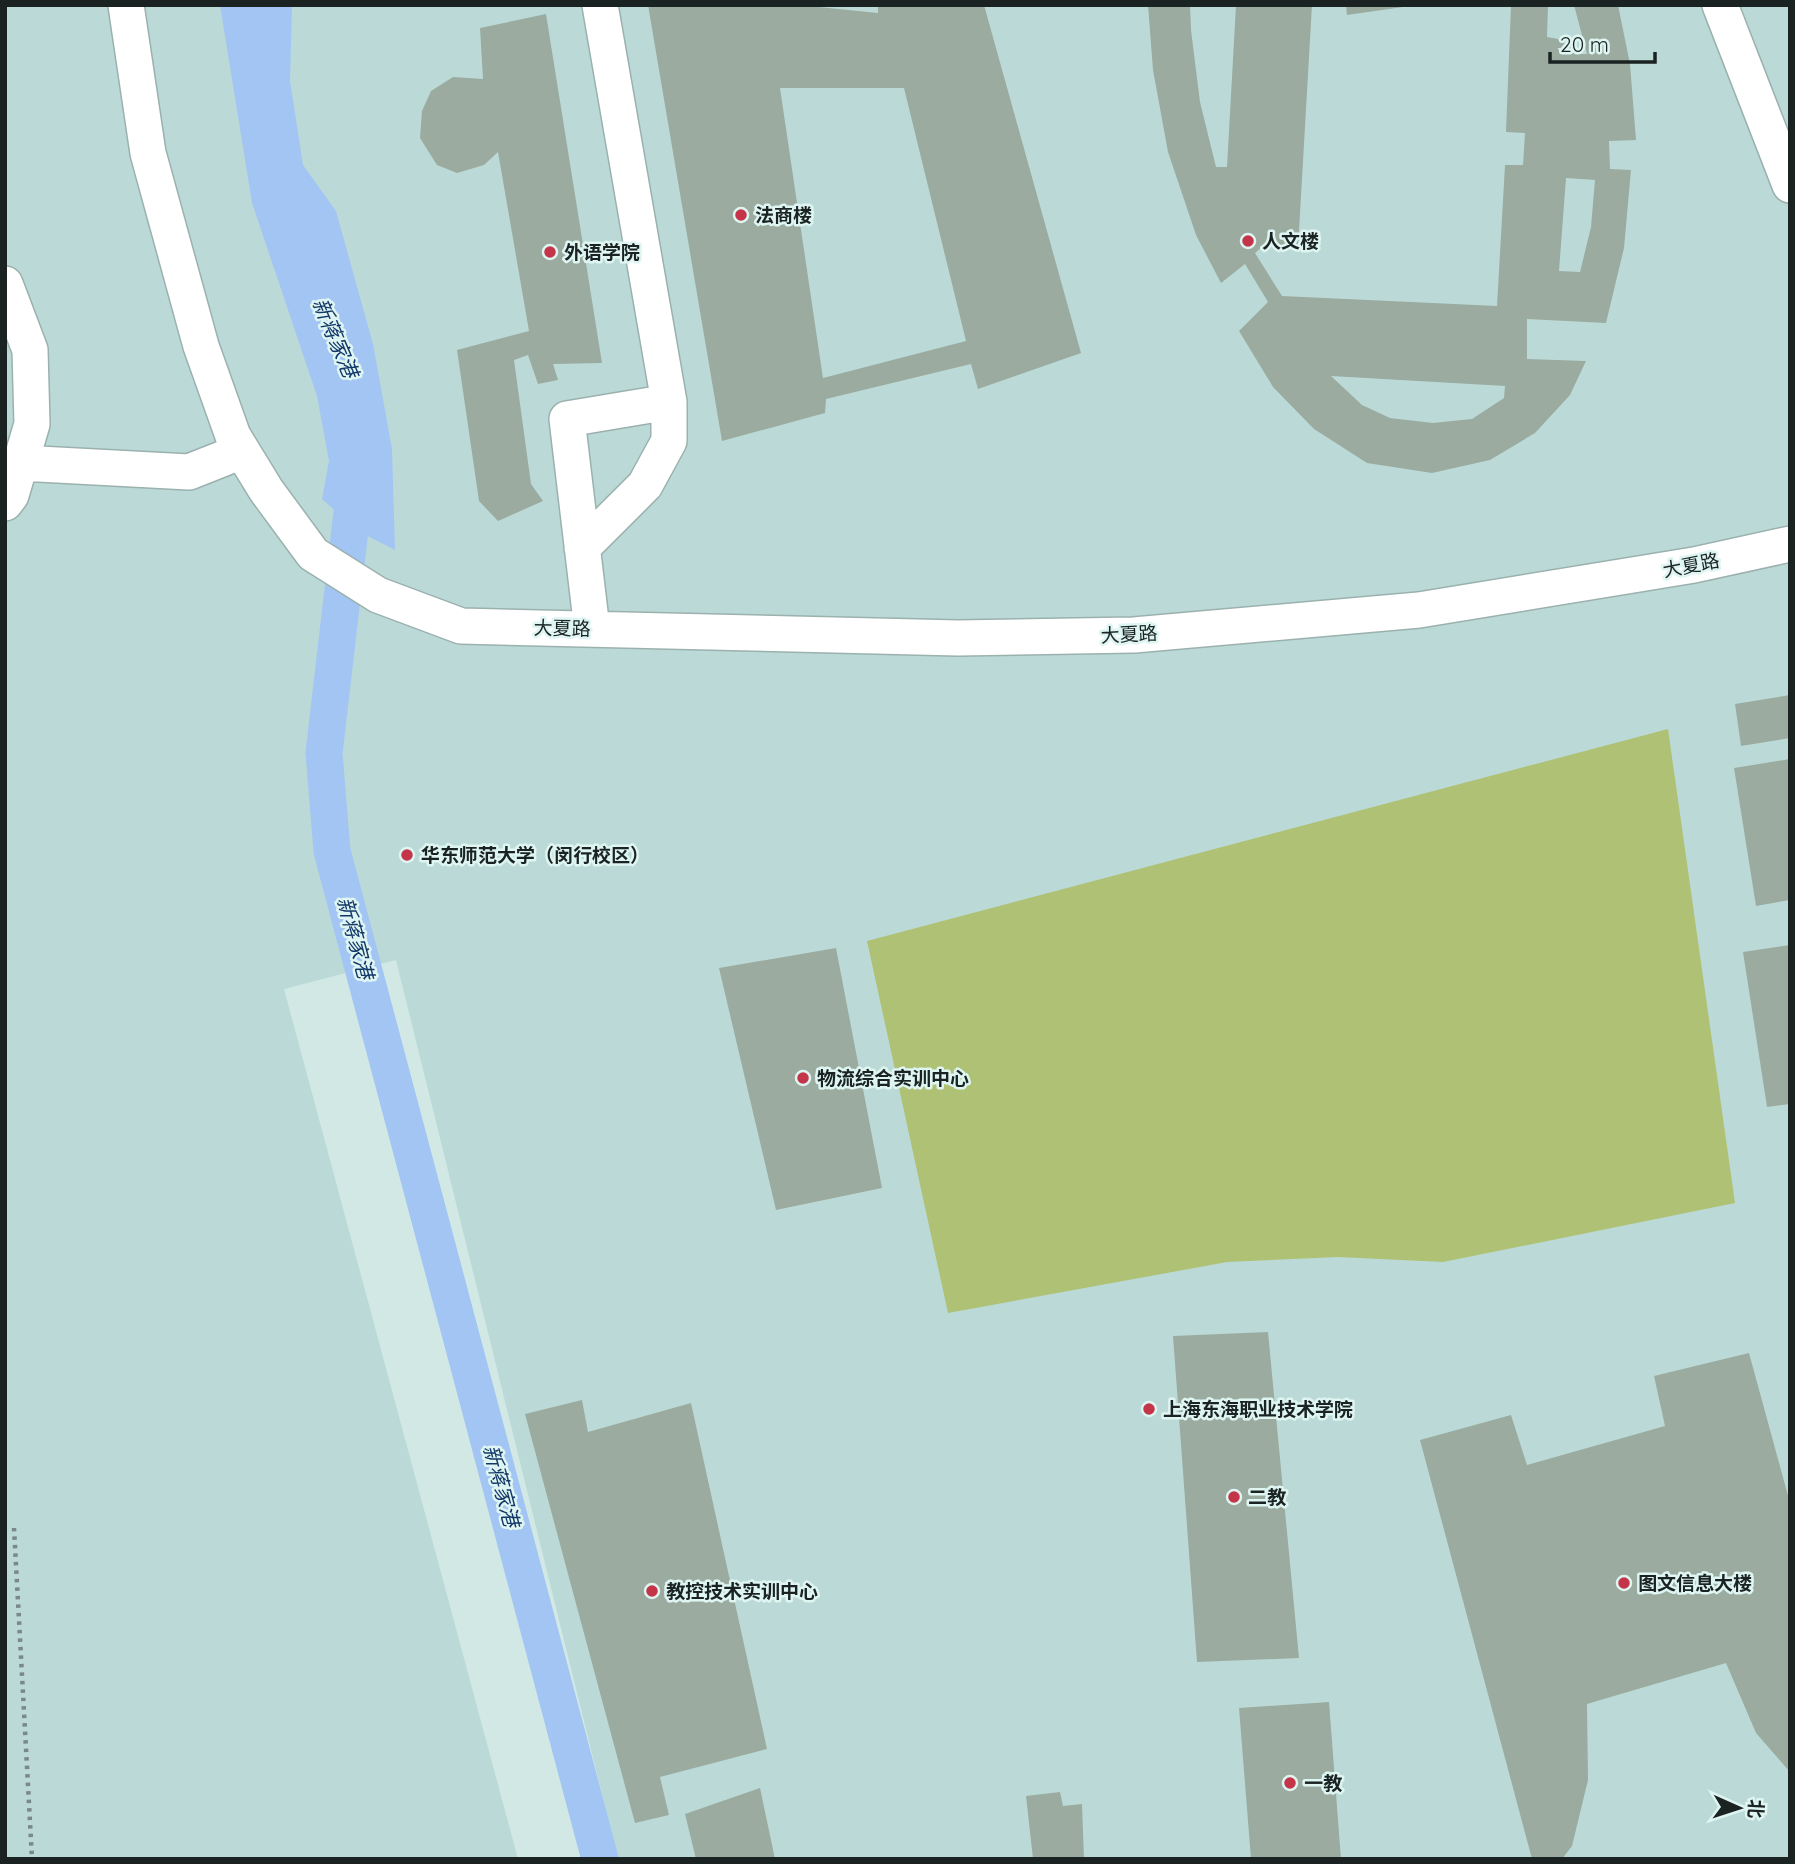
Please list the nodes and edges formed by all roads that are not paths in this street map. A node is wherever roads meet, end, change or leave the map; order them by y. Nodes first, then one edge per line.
1 (126, 5) edge
2 (600, 5) edge
3 (1720, 5) edge
4 (1790, 185) edge
5 (5, 284) edge
6 (669, 402) junction
7 (242, 451) junction
8 (20, 463) junction
9 (5, 503) edge
10 (1790, 544) edge
11 (582, 548) junction
12 (592, 629) junction

1 - 7 street, 大夏路
2 - 6 street
3 - 4 street
5 - 8 street
6 - 11 street
6 - 11 street
7 - 8 street
7 - 12 street, 大夏路
8 - 9 street
10 - 12 street, 大夏路
11 - 12 street

